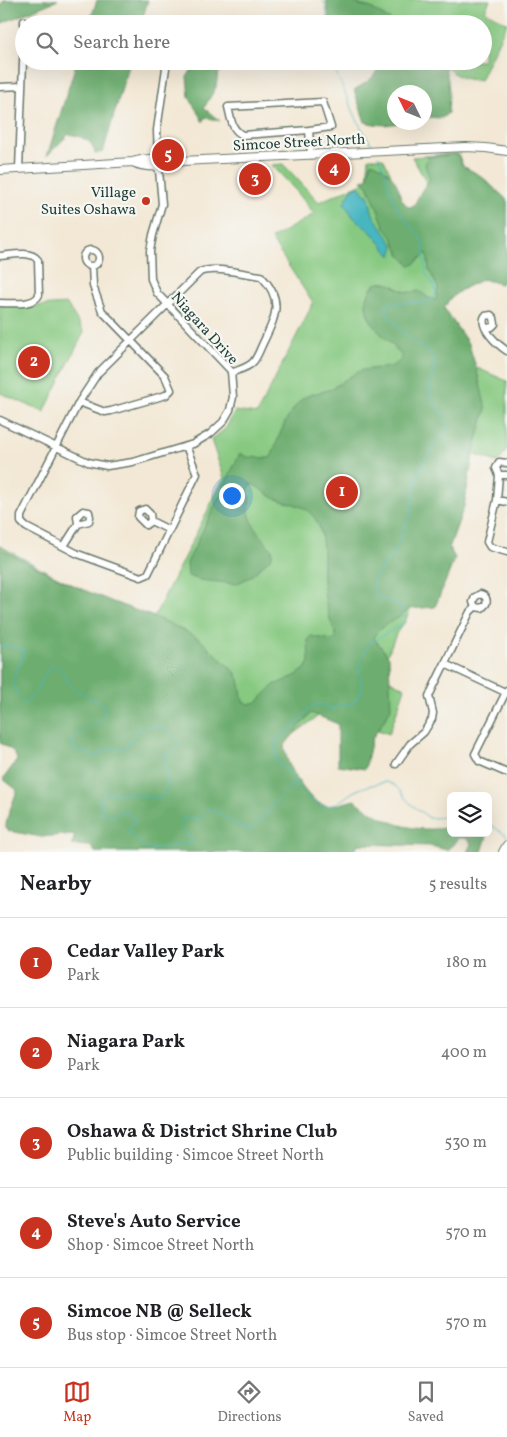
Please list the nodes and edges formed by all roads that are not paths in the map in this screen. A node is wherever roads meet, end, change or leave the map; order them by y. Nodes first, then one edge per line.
1 (23, 70) edge
2 (167, 70) edge
3 (22, 86) junction
4 (0, 87) edge
5 (309, 130) junction
6 (507, 151) edge
7 (311, 155) junction
8 (158, 163) junction
9 (19, 169) junction
10 (0, 170) edge
11 (0, 256) edge
12 (92, 266) dead end
13 (0, 303) edge
14 (167, 304) junction
15 (487, 328) dead end
16 (129, 340) junction
17 (507, 351) edge
18 (231, 373) junction
19 (79, 402) junction
20 (0, 420) edge
21 (186, 446) junction
22 (56, 448) junction
23 (507, 463) edge
24 (507, 474) edge
25 (499, 475) junction
26 (496, 500) junction
27 (507, 502) edge
28 (151, 521) dead end
29 (78, 524) dead end
30 (169, 530) junction
31 (64, 546) junction
32 (507, 552) edge
33 (475, 607) dead end
34 (445, 664) junction
35 (507, 692) edge
36 (396, 764) dead end
37 (507, 773) edge
38 (507, 845) edge
39 (504, 852) edge

1 - 3 street
2 - 8 street, Niagara Drive
3 - 4 street
3 - 9 street
5 - 5 street
5 - 7 street
6 - 7 main road, Simcoe Street North
7 - 8 main road, Simcoe Street North
8 - 9 main road, Simcoe Street North
8 - 14 street, Niagara Drive
9 - 10 main road, Simcoe Street North
11 - 13 street
12 - 16 street
14 - 16 street
14 - 18 street, Niagara Drive
14 - 18 street
15 - 17 street
16 - 19 street
16 - 19 street
18 - 21 street, Niagara Drive
19 - 22 street
20 - 22 street, Niagara Drive
21 - 22 street, Niagara Drive
21 - 30 street
22 - 31 street
23 - 25 street
24 - 25 street
25 - 26 street
26 - 27 street
26 - 32 street
28 - 30 street
29 - 31 street
30 - 31 street
33 - 34 street
34 - 35 street
34 - 36 street
35 - 37 street
38 - 39 main road

